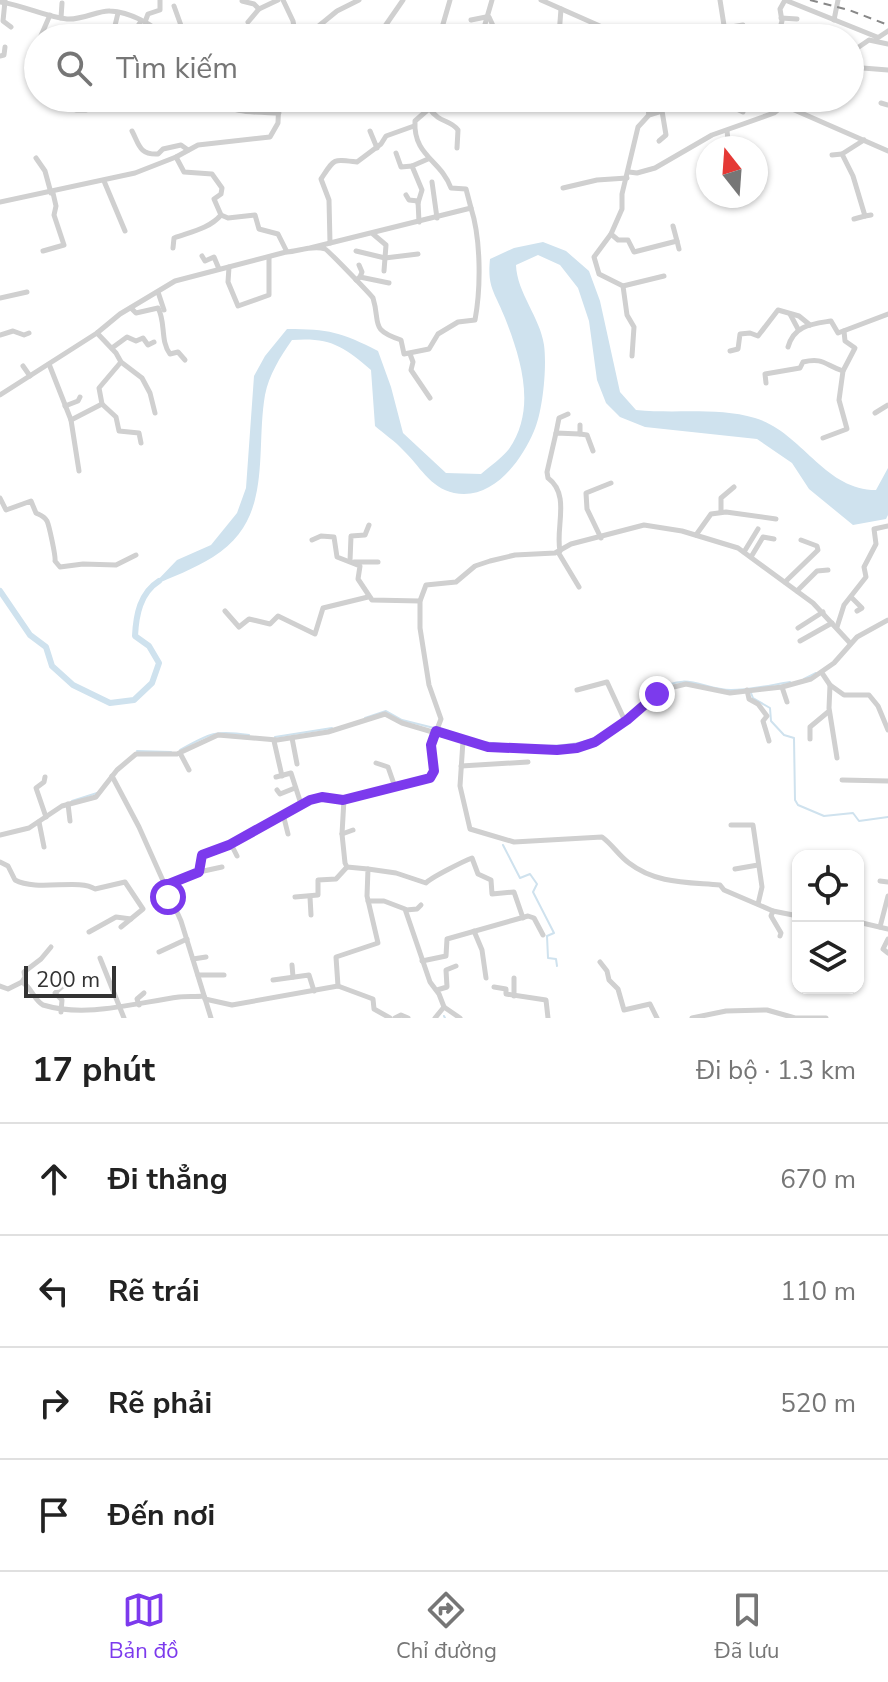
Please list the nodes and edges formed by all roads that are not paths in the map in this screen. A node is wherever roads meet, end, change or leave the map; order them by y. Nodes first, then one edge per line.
1 (160, 0) edge
2 (280, 0) edge
3 (359, 0) edge
4 (403, 0) edge
5 (450, 0) edge
6 (492, 0) edge
7 (541, 0) edge
8 (720, 0) edge
9 (838, 0) edge
10 (242, 1) edge
11 (3, 2) edge
12 (62, 3) dead end
13 (174, 6) dead end
14 (259, 9) junction
15 (561, 9) junction
16 (118, 13) junction
17 (50, 15) junction
18 (488, 17) junction
19 (61, 18) junction
20 (781, 18) junction
21 (797, 19) dead end
22 (471, 20) dead end
23 (834, 20) junction
24 (143, 22) junction
25 (248, 22) dead end
26 (46, 24) edge
27 (115, 24) edge
28 (147, 24) edge
29 (180, 24) edge
30 (294, 24) edge
31 (321, 24) edge
32 (386, 24) edge
33 (443, 24) edge
34 (486, 24) edge
35 (492, 24) edge
36 (560, 24) edge
37 (595, 24) edge
38 (724, 24) edge
39 (780, 24) edge
40 (843, 24) edge
41 (11, 27) dead end
42 (888, 31) edge
43 (864, 34) edge
44 (876, 39) junction
45 (864, 42) edge
46 (888, 44) edge
47 (5, 47) dead end
48 (0, 56) edge
49 (864, 66) edge
50 (888, 70) edge
51 (881, 103) dead end
52 (888, 105) edge
53 (260, 112) edge
54 (424, 112) edge
55 (432, 112) edge
56 (648, 112) edge
57 (659, 112) edge
58 (662, 112) edge
59 (775, 112) edge
60 (800, 112) edge
61 (279, 113) joint
62 (649, 115) junction
63 (414, 126) junction
64 (132, 131) dead end
65 (370, 131) dead end
66 (727, 131) junction
67 (728, 136) edge
68 (864, 140) junction
69 (659, 141) dead end
70 (377, 148) junction
71 (457, 148) dead end
72 (188, 150) junction
73 (888, 151) edge
74 (396, 153) dead end
75 (842, 154) junction
76 (832, 155) dead end
77 (176, 157) junction
78 (36, 158) dead end
79 (428, 159) junction
80 (412, 166) junction
81 (628, 175) junction
82 (104, 181) junction
83 (432, 182) dead end
84 (563, 188) dead end
85 (52, 193) junction
86 (406, 195) dead end
87 (0, 202) edge
88 (418, 203) junction
89 (471, 208) junction
90 (221, 215) junction
91 (437, 218) junction
92 (854, 219) dead end
93 (419, 222) junction
94 (673, 226) dead end
95 (383, 230) junction
96 (125, 231) dead end
97 (372, 233) junction
98 (611, 234) junction
99 (380, 238) junction
100 (677, 241) junction
101 (330, 243) junction
102 (173, 248) dead end
103 (310, 248) junction
104 (679, 249) dead end
105 (43, 251) dead end
106 (356, 251) dead end
107 (286, 252) junction
108 (418, 254) dead end
109 (202, 256) dead end
110 (269, 257) junction
111 (385, 258) junction
112 (359, 265) dead end
113 (229, 267) junction
114 (219, 269) junction
115 (384, 271) dead end
116 (664, 276) dead end
117 (358, 278) junction
118 (389, 283) dead end
119 (623, 286) junction
120 (27, 292) dead end
121 (158, 292) junction
122 (0, 298) edge
123 (131, 308) junction
124 (164, 310) dead end
125 (790, 314) junction
126 (888, 315) edge
127 (810, 325) junction
128 (798, 329) junction
129 (844, 331) junction
130 (29, 333) dead end
131 (97, 333) junction
132 (0, 335) edge
133 (154, 342) dead end
134 (788, 347) dead end
135 (112, 348) junction
136 (730, 351) dead end
137 (410, 354) junction
138 (632, 356) dead end
139 (185, 360) dead end
140 (121, 362) junction
141 (49, 364) junction
142 (23, 366) dead end
143 (843, 371) junction
144 (30, 376) junction
145 (766, 383) dead end
146 (0, 394) edge
147 (80, 397) dead end
148 (430, 398) dead end
149 (102, 404) junction
150 (888, 405) edge
151 (65, 406) junction
152 (155, 413) dead end
153 (875, 413) dead end
154 (568, 414) dead end
155 (71, 420) junction
156 (580, 425) dead end
157 (556, 433) junction
158 (580, 434) junction
159 (823, 438) dead end
160 (141, 443) dead end
161 (593, 451) dead end
162 (79, 471) dead end
163 (611, 483) dead end
164 (734, 487) dead end
165 (0, 498) edge
166 (721, 512) junction
167 (776, 519) dead end
168 (369, 525) dead end
169 (888, 526) edge
170 (758, 529) dead end
171 (696, 535) junction
172 (601, 538) junction
173 (774, 539) dead end
174 (312, 540) dead end
175 (801, 540) dead end
176 (559, 552) junction
177 (744, 552) junction
178 (136, 555) dead end
179 (751, 557) junction
180 (352, 561) junction
181 (378, 562) dead end
182 (828, 570) dead end
183 (785, 582) junction
184 (579, 587) dead end
185 (797, 591) junction
186 (368, 597) junction
187 (851, 597) junction
188 (420, 601) junction
189 (225, 611) dead end
190 (857, 611) dead end
191 (823, 612) junction
192 (888, 622) edge
193 (835, 625) junction
194 (798, 628) dead end
195 (800, 641) dead end
196 (849, 641) junction
197 (822, 673) junction
198 (830, 685) junction
199 (782, 687) junction
200 (577, 690) dead end
201 (747, 690) junction
202 (787, 702) dead end
203 (829, 711) junction
204 (624, 719) junction
205 (888, 730) edge
206 (436, 732) junction
207 (292, 738) junction
208 (810, 739) dead end
209 (274, 741) junction
210 (463, 741) junction
211 (769, 741) dead end
212 (519, 747) junction
213 (180, 753) junction
214 (837, 758) dead end
215 (518, 762) junction
216 (528, 762) dead end
217 (376, 763) dead end
218 (297, 764) dead end
219 (461, 766) junction
220 (189, 770) dead end
221 (112, 776) junction
222 (45, 777) dead end
223 (842, 780) dead end
224 (888, 781) edge
225 (395, 787) junction
226 (295, 788) junction
227 (277, 790) dead end
228 (344, 799) junction
229 (68, 804) junction
230 (301, 804) junction
231 (283, 814) junction
232 (45, 815) junction
233 (70, 821) dead end
234 (39, 822) junction
235 (731, 825) dead end
236 (353, 830) dead end
237 (288, 834) dead end
238 (342, 834) junction
239 (0, 835) edge
240 (231, 844) junction
241 (44, 847) dead end
242 (237, 856) dead end
243 (0, 862) edge
244 (758, 865) junction
245 (222, 867) dead end
246 (347, 867) junction
247 (368, 869) junction
248 (735, 869) dead end
249 (199, 872) junction
250 (880, 881) dead end
251 (888, 882) edge
252 (164, 886) junction
253 (888, 896) edge
254 (295, 897) dead end
255 (310, 897) junction
256 (368, 901) junction
257 (758, 904) junction
258 (421, 905) dead end
259 (406, 910) junction
260 (773, 911) junction
261 (311, 915) dead end
262 (792, 915) edge
263 (523, 918) junction
264 (132, 919) junction
265 (864, 923) edge
266 (121, 927) dead end
267 (880, 927) junction
268 (888, 929) edge
269 (474, 931) junction
270 (89, 932) dead end
271 (543, 935) dead end
272 (780, 936) dead end
273 (187, 939) junction
274 (888, 939) edge
275 (51, 947) dead end
276 (159, 952) dead end
277 (888, 953) edge
278 (206, 957) dead end
279 (100, 958) dead end
280 (193, 959) junction
281 (422, 961) junction
282 (600, 962) dead end
283 (292, 965) dead end
284 (456, 966) dead end
285 (65, 973) dead end
286 (198, 975) junction
287 (224, 975) dead end
288 (293, 977) junction
289 (486, 978) dead end
290 (514, 978) dead end
291 (273, 980) dead end
292 (22, 982) junction
293 (0, 986) edge
294 (338, 986) junction
295 (494, 987) dead end
296 (437, 990) junction
297 (314, 991) junction
298 (144, 993) dead end
299 (514, 996) junction
300 (204, 997) junction
301 (139, 1005) junction
302 (444, 1007) junction
303 (122, 1011) junction
304 (61, 1012) junction
305 (808, 1017) edge
306 (124, 1018) edge
307 (211, 1018) edge
308 (392, 1018) edge
309 (408, 1018) edge
310 (435, 1018) edge
311 (460, 1018) edge
312 (548, 1018) edge
313 (657, 1018) edge
314 (692, 1018) edge
315 (826, 1018) edge

1 - 24 street
2 - 14 street
2 - 30 street
3 - 31 street
4 - 32 street
5 - 33 street
6 - 18 street
7 - 15 street
8 - 38 street
9 - 23 street
10 - 14 street
11 - 17 street
11 - 41 street
12 - 19 street
13 - 29 street
14 - 25 street
15 - 36 street
15 - 37 street
16 - 19 street
16 - 24 street
16 - 27 street
17 - 19 street
17 - 26 street
18 - 22 street
18 - 34 street
18 - 35 street
20 - 21 street
20 - 23 street
20 - 39 street
23 - 40 street
24 - 28 street
42 - 44 street
43 - 44 street
44 - 45 street
44 - 46 street
47 - 48 street
49 - 50 street
51 - 52 street
53 - 61 street
54 - 63 street
55 - 71 street
56 - 62 street
57 - 62 street
58 - 69 street
59 - 66 street
60 - 68 street
61 - 72 street
62 - 81 street
63 - 70 street
63 - 79 street
64 - 72 street
65 - 70 street
66 - 67 street
66 - 81 street
68 - 73 street
68 - 75 street
70 - 101 street
72 - 77 street
74 - 80 street
75 - 76 street
75 - 92 street
77 - 82 street
77 - 90 street
78 - 85 street
79 - 80 street
79 - 89 street
80 - 88 street
81 - 84 street
81 - 98 street
82 - 85 street
82 - 96 street
83 - 91 street
85 - 87 street
85 - 105 street
86 - 88 street
88 - 93 street
89 - 91 street
89 - 137 street
90 - 102 street
90 - 107 street
91 - 93 street
93 - 95 street
94 - 100 street
95 - 97 street
95 - 99 street
97 - 99 street
97 - 101 street
98 - 100 street
98 - 119 street
99 - 111 street
100 - 104 street
101 - 103 street
103 - 107 street
103 - 117 street
106 - 111 street
107 - 110 street
108 - 111 street
109 - 114 street
110 - 113 street
110 - 113 street
111 - 115 street
112 - 117 street
113 - 114 street
114 - 121 street
116 - 119 street
117 - 118 street
117 - 137 street
119 - 138 street
120 - 122 street
121 - 123 street
121 - 124 street
123 - 131 street
123 - 139 street
125 - 127 street
125 - 128 street
125 - 136 street
126 - 129 street
127 - 128 street
127 - 129 street
128 - 134 street
129 - 143 street
130 - 132 street
131 - 135 street
131 - 141 street
133 - 135 street
135 - 140 street
137 - 148 street
140 - 149 street
140 - 152 street
141 - 144 street
141 - 151 street
142 - 144 street
143 - 145 street
143 - 159 street
144 - 146 street
147 - 151 street
149 - 155 street
149 - 160 street
150 - 153 street
151 - 155 street
154 - 157 street
155 - 162 street
156 - 158 street
157 - 158 street
157 - 176 street
158 - 161 street
163 - 172 street
164 - 166 street
165 - 178 street
166 - 167 street
166 - 171 street
168 - 180 street
169 - 187 street
170 - 177 street
171 - 172 street
171 - 177 street
172 - 176 street
173 - 179 street
174 - 180 street
175 - 183 street
176 - 184 street
176 - 188 street
177 - 179 street
179 - 183 street
180 - 181 street
180 - 186 street
182 - 185 street
183 - 185 street
185 - 191 street
186 - 188 street
186 - 189 street
187 - 190 street
187 - 193 street
188 - 206 street
191 - 193 street
191 - 194 street
192 - 196 street
193 - 195 street
193 - 196 street
196 - 197 street
197 - 198 street
197 - 199 street
198 - 203 street
198 - 205 street
199 - 201 street
199 - 202 street
200 - 204 street
201 - 204 street
201 - 211 street
203 - 208 street
203 - 214 street
204 - 212 street
206 - 207 street
206 - 210 street
206 - 225 street
207 - 209 street
207 - 218 street
209 - 213 street
209 - 226 street
210 - 212 street
210 - 219 street
212 - 215 street
213 - 220 street
213 - 221 street
215 - 216 street
215 - 219 street
217 - 225 street
219 - 257 street
221 - 229 street
221 - 252 street
222 - 232 street
223 - 224 street
225 - 228 street
226 - 227 street
226 - 230 street
228 - 230 street
228 - 238 street
229 - 232 street
229 - 233 street
230 - 231 street
231 - 237 street
231 - 240 street
232 - 234 street
234 - 239 street
234 - 241 street
235 - 244 street
236 - 238 street
238 - 246 street
240 - 242 street
240 - 249 street
243 - 264 street
244 - 248 street
244 - 257 street
245 - 249 street
246 - 247 street
246 - 255 street
247 - 256 street
247 - 263 street
249 - 252 street
250 - 251 street
252 - 273 street
253 - 267 street
254 - 255 street
255 - 261 street
256 - 259 street
256 - 294 street
257 - 260 street
258 - 259 street
259 - 281 street
260 - 262 street
260 - 272 street
263 - 269 street
263 - 271 street
264 - 266 street
264 - 270 street
265 - 267 street
267 - 268 street
269 - 281 street
269 - 289 street
273 - 276 street
273 - 280 street
274 - 277 street
275 - 292 street
278 - 280 street
279 - 303 street
280 - 286 street
281 - 296 street
282 - 313 street
283 - 288 street
284 - 296 street
285 - 304 street
286 - 287 street
286 - 300 street
288 - 291 street
288 - 297 street
290 - 299 street
292 - 293 street
292 - 304 street
294 - 297 street
294 - 308 street
295 - 299 street
296 - 302 street
297 - 300 street
298 - 301 street
299 - 312 street
300 - 301 street
300 - 307 street
301 - 303 street
302 - 310 street
302 - 311 street
303 - 304 street
303 - 306 street
305 - 314 street
305 - 315 street
308 - 309 street

